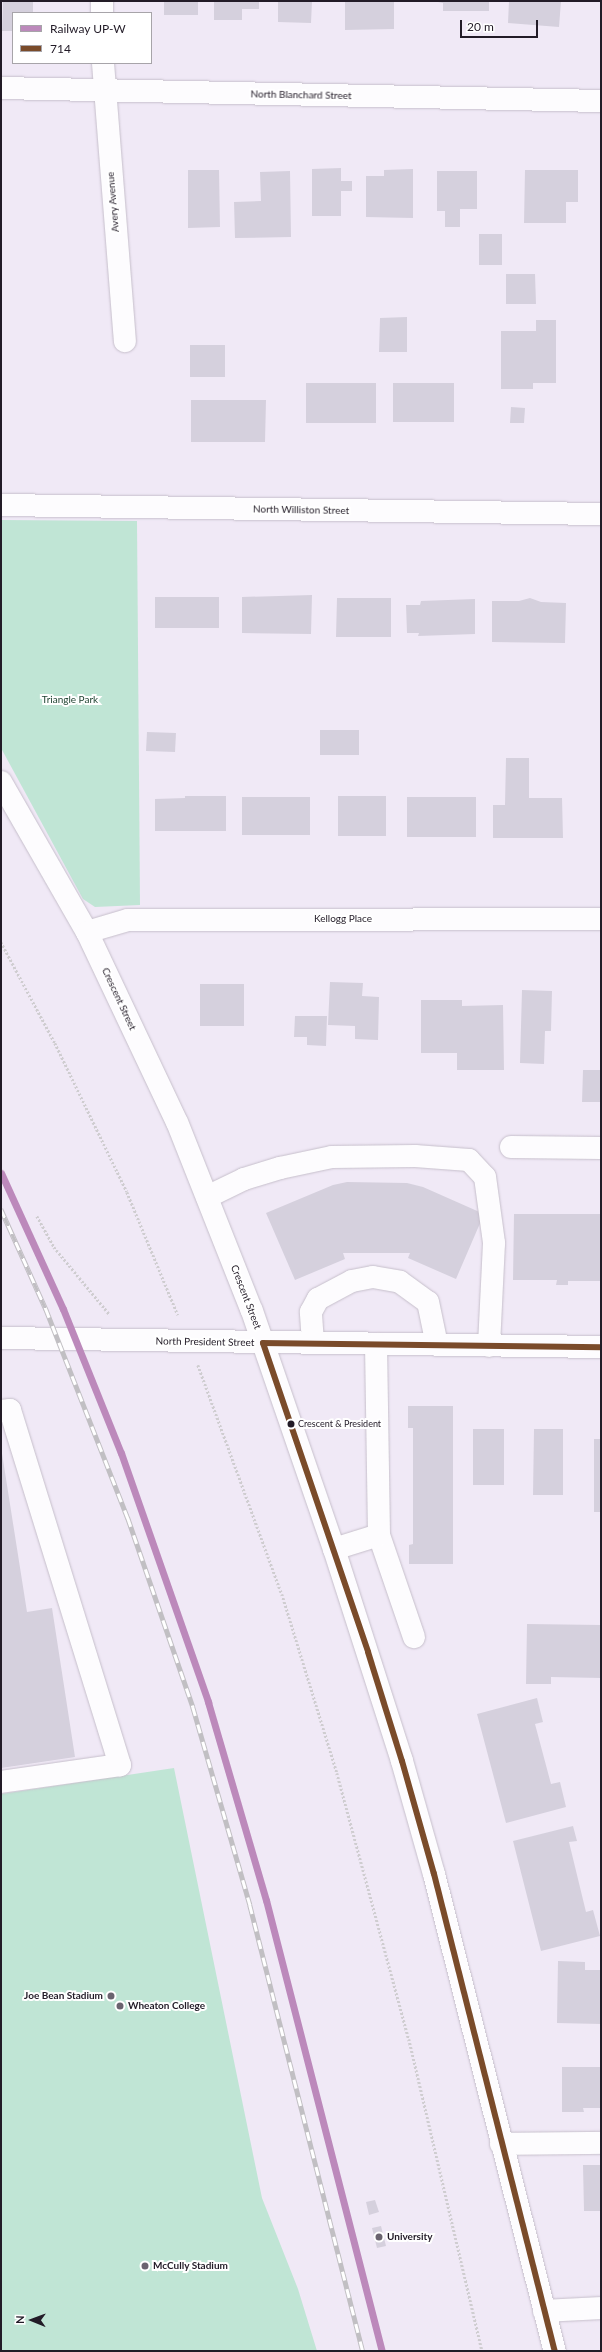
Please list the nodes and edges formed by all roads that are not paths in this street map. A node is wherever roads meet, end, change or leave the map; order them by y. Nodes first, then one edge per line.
1 (102, 1) edge
2 (102, 12) edge
3 (103, 64) edge
4 (1, 88) edge
5 (103, 91) junction
6 (601, 101) edge
7 (125, 341) dead end
8 (1, 505) edge
9 (601, 514) edge
10 (1, 782) edge
11 (601, 919) edge
12 (87, 932) junction
13 (511, 1147) dead end
14 (601, 1148) edge
15 (207, 1197) junction
16 (1, 1338) edge
17 (263, 1343) junction
18 (313, 1343) junction
19 (376, 1344) junction
20 (436, 1345) junction
21 (489, 1346) junction
22 (601, 1347) edge
23 (1, 1411) edge
24 (379, 1534) junction
25 (334, 1549) junction
26 (414, 1637) dead end
27 (1, 1782) edge
28 (601, 2143) edge
29 (501, 2144) junction
30 (601, 2308) edge
31 (544, 2311) junction
32 (554, 2351) edge

1 - 2 street
3 - 5 street, Avery Avenue
4 - 5 street, North Blanchard Street
5 - 6 street, North Blanchard Street
5 - 7 street, Avery Avenue
8 - 9 street, North Williston Street
10 - 12 street, Crescent Street
11 - 12 street, Kellogg Place
12 - 15 street, Crescent Street
13 - 14 street
15 - 17 street, Crescent Street
15 - 21 street
16 - 17 street, North President Street
17 - 18 street, North President Street
17 - 25 street, Crescent Street
18 - 19 street, North President Street
18 - 20 street
19 - 20 street, North President Street
19 - 24 street
20 - 21 street, North President Street
21 - 22 street, North President Street
23 - 27 street
24 - 25 street
24 - 26 street
25 - 29 street, Crescent Street
28 - 29 street
29 - 31 street, Crescent Street
30 - 31 street
31 - 32 street, Crescent Street

